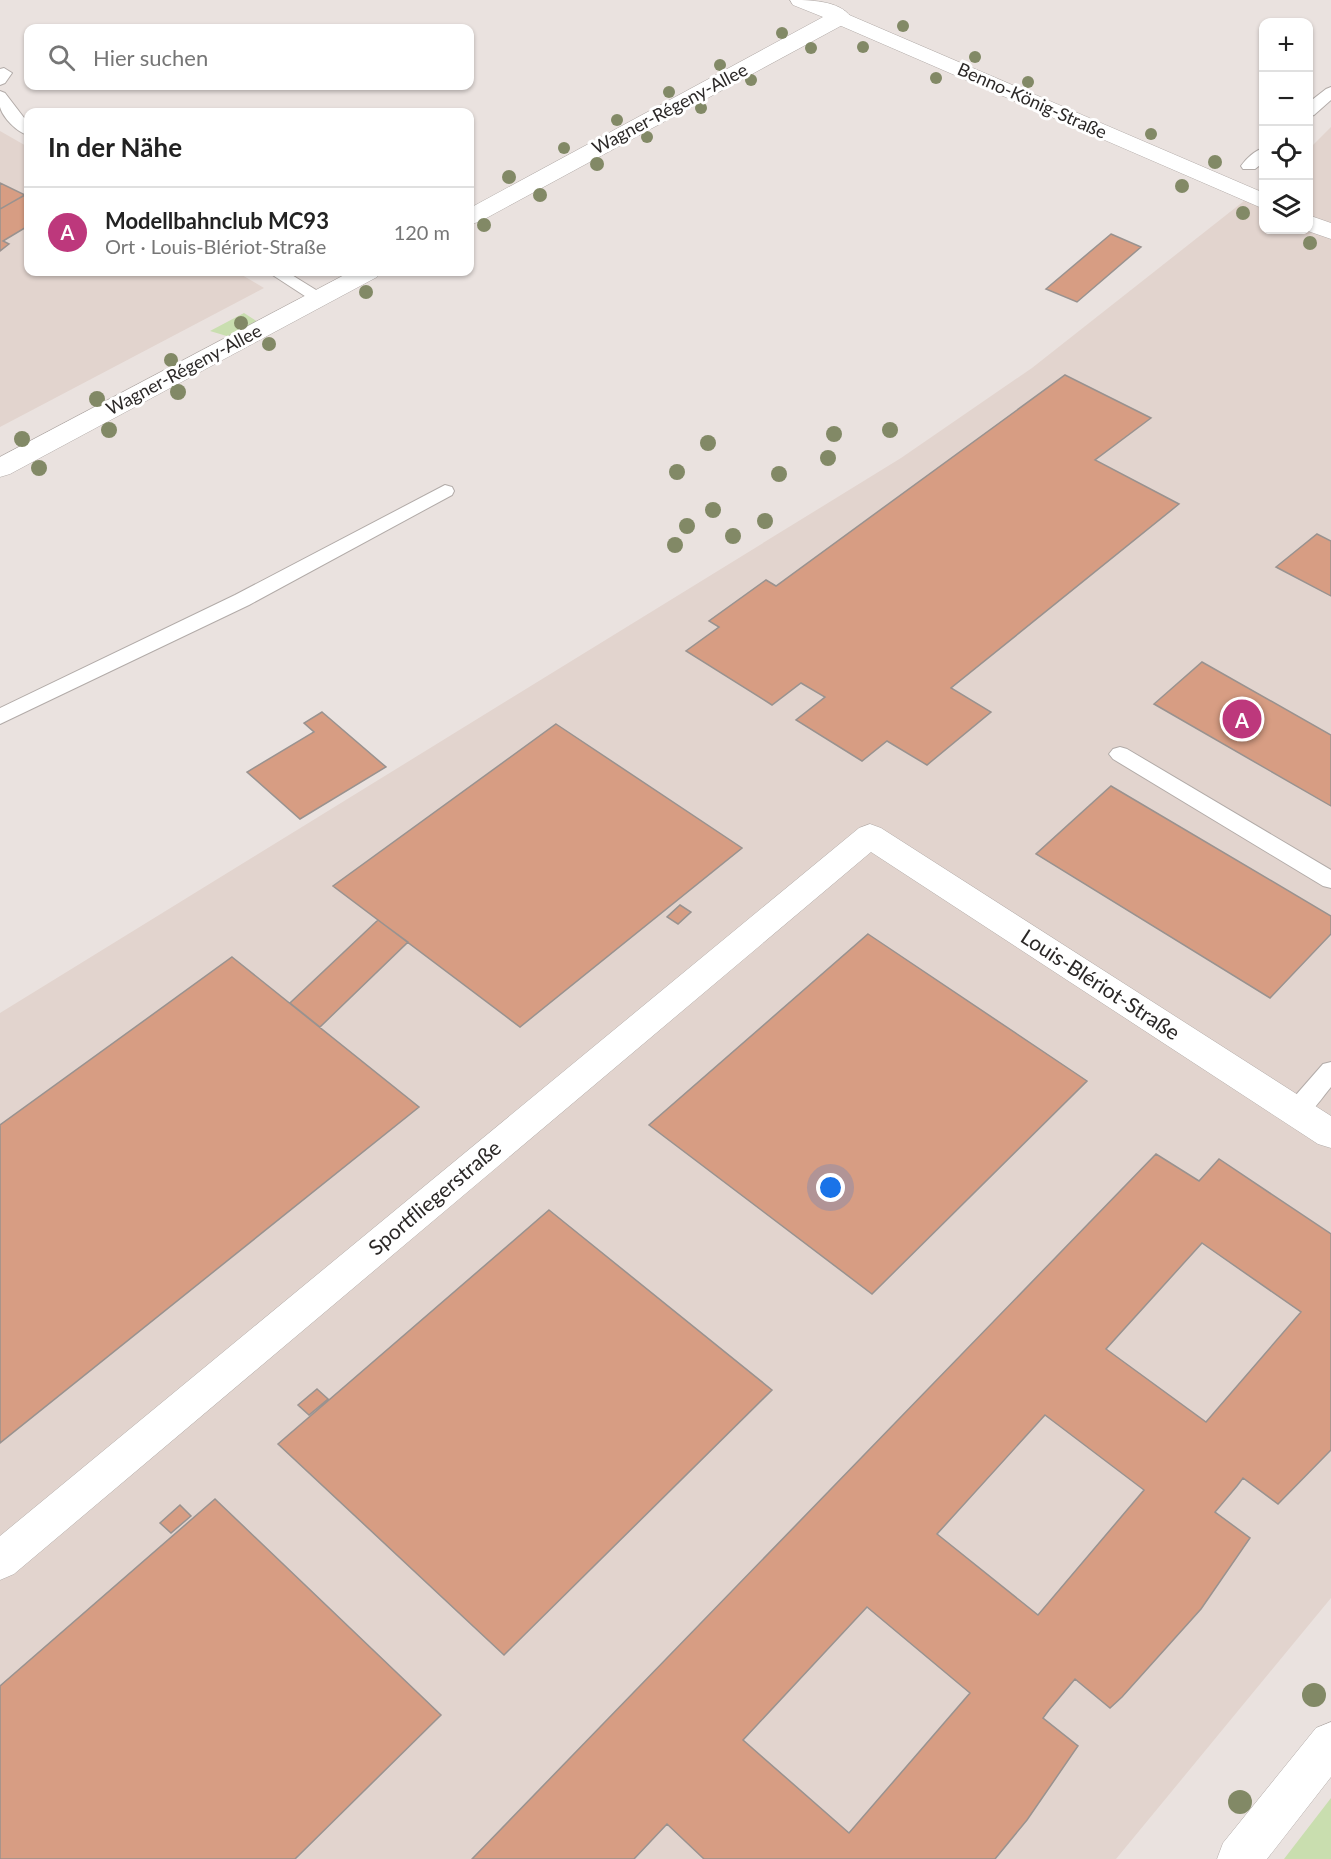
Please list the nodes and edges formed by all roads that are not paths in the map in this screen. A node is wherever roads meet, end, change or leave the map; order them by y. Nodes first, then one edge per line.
1 (801, 0) edge
2 (863, 4) dead end
3 (840, 17) junction
4 (1331, 92) edge
5 (0, 96) edge
6 (1313, 108) edge
7 (24, 127) edge
8 (1259, 157) edge
9 (1249, 166) dead end
10 (1259, 200) edge
11 (474, 215) edge
12 (1313, 224) edge
13 (1331, 232) edge
14 (283, 276) edge
15 (360, 276) edge
16 (320, 297) junction
17 (0, 468) edge
18 (445, 491) dead end
19 (0, 717) edge
20 (1120, 754) dead end
21 (870, 836) joint
22 (1331, 880) edge
23 (1331, 1071) edge
24 (1296, 1111) junction
25 (1331, 1134) edge
26 (0, 1561) edge
27 (1331, 1743) edge
28 (1239, 1859) edge

1 - 3 street, Benno-König-Straße
2 - 3 street, Wagner-Régeny-Allee
3 - 10 street, Benno-König-Straße
3 - 11 street, Wagner-Régeny-Allee
4 - 6 lane
5 - 7 lane
8 - 9 lane
12 - 13 street
14 - 16 lane
15 - 16 street, Wagner-Régeny-Allee
16 - 17 street, Wagner-Régeny-Allee
18 - 19 lane
20 - 22 lane
21 - 24 street, Louis-Blériot-Straße
21 - 26 street, Sportfliegerstraße
23 - 24 lane
24 - 25 street, Louis-Blériot-Straße
27 - 28 street

